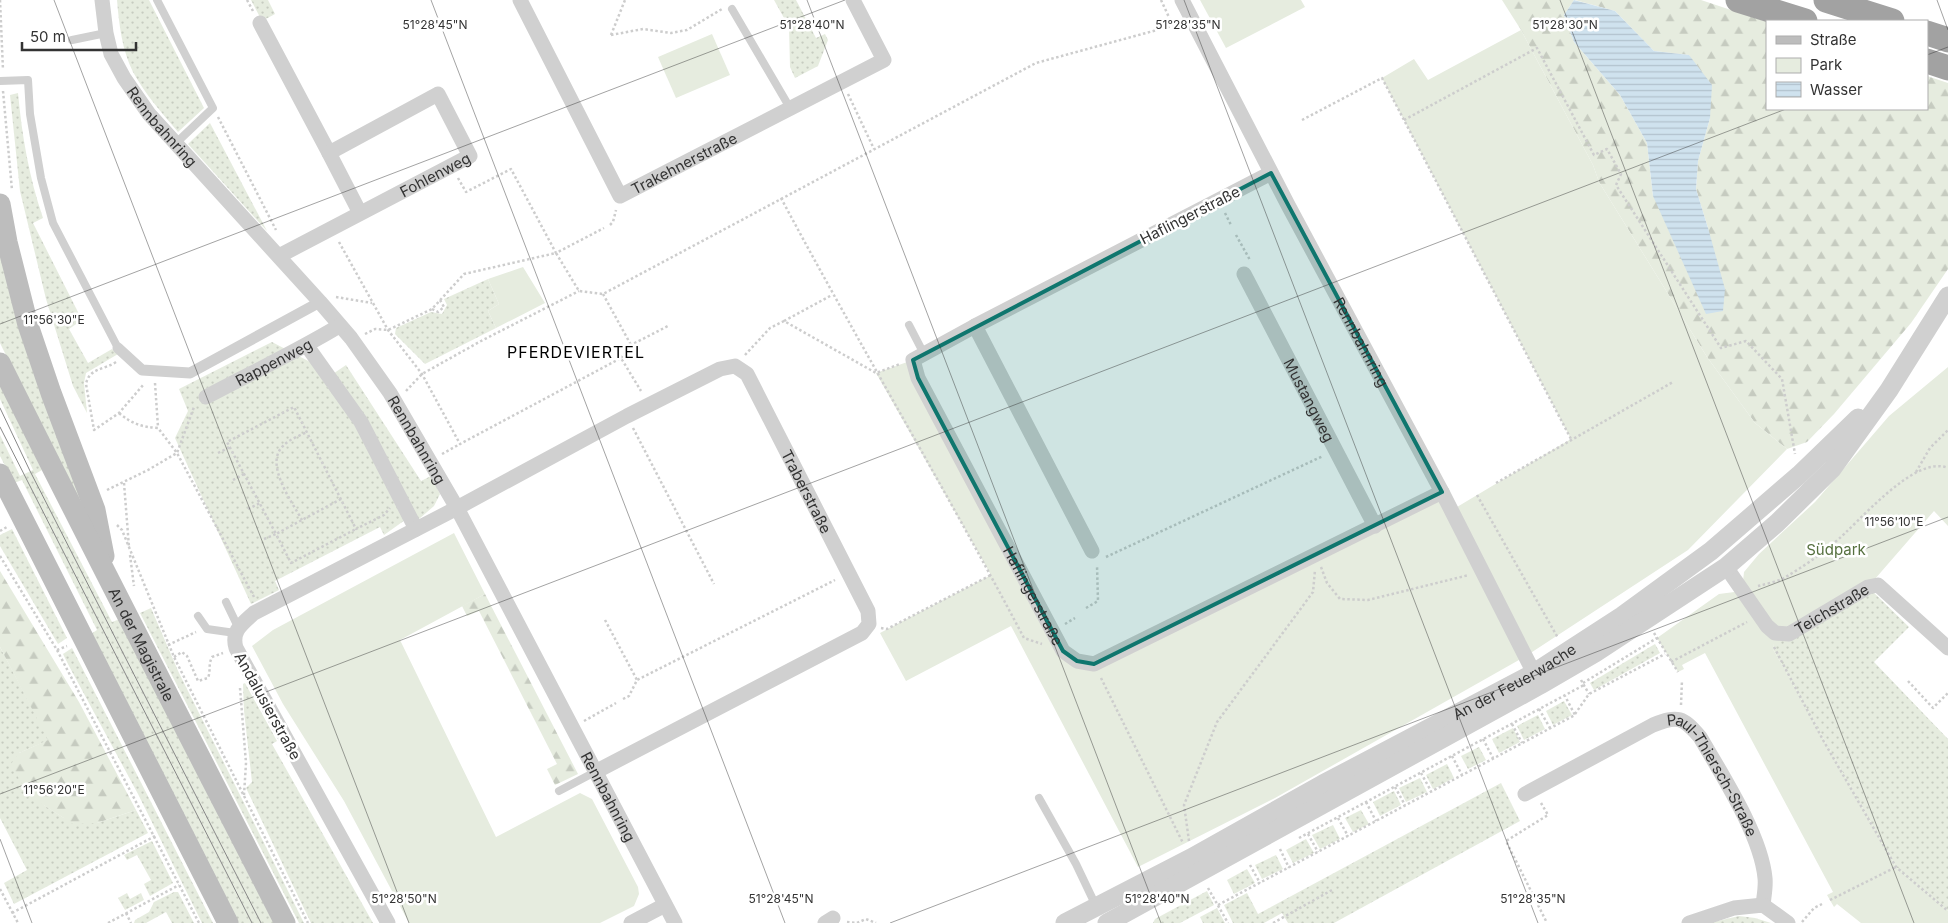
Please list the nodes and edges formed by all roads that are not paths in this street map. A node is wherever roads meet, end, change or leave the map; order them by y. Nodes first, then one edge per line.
1 (102, 0) edge
2 (157, 0) edge
3 (520, 0) edge
4 (853, 0) edge
5 (1182, 0) edge
6 (1738, 0) edge
7 (1826, 0) edge
8 (732, 10) road end
9 (1802, 20) edge
10 (1889, 20) edge
11 (260, 23) dead end
12 (106, 33) junction
13 (1928, 33) edge
14 (72, 40) dead end
15 (1948, 40) edge
16 (1928, 61) edge
17 (1948, 68) edge
18 (1, 81) edge
19 (790, 108) junction
20 (175, 144) junction
21 (329, 153) junction
22 (1272, 173) junction
23 (6, 202) edge
24 (360, 213) junction
25 (284, 253) junction
26 (1244, 274) road end
27 (1948, 296) edge
28 (320, 302) junction
29 (909, 324) dead end
30 (339, 326) junction
31 (975, 326) junction
32 (307, 346) junction
33 (122, 351) joint
34 (919, 357) junction
35 (0, 364) edge
36 (1888, 390) junction
37 (206, 397) road end
38 (0, 474) edge
39 (1442, 492) junction
40 (457, 508) junction
41 (1376, 526) junction
42 (416, 529) junction
43 (1095, 556) road end
44 (1719, 559) junction
45 (105, 572) junction
46 (226, 602) dead end
47 (198, 616) dead end
48 (237, 630) junction
49 (1948, 648) edge
50 (1570, 659) junction
51 (1537, 679) junction
52 (595, 772) junction
53 (558, 792) dead end
54 (1529, 792) road end
55 (1039, 798) dead end
56 (1195, 865) junction
57 (665, 905) junction
58 (1763, 905) junction
59 (1133, 916) edge
60 (1099, 919) edge
61 (1067, 922) edge
62 (228, 923) edge
63 (285, 923) edge
64 (388, 923) edge
65 (631, 923) edge
66 (675, 923) edge
67 (1688, 923) edge
68 (1788, 923) edge

1 - 12 street, Rennbahnring
2 - 20 lane
3 - 19 street, Trakehnerstraße
4 - 19 street, Trakehnerstraße
5 - 22 street, Rennbahnring
6 - 9 highway
7 - 10 highway
8 - 19 lane
11 - 21 street
12 - 14 lane
12 - 20 street, Rennbahnring
13 - 15 highway
16 - 17 highway
18 - 33 lane
20 - 25 street, Rennbahnring
21 - 24 street
21 - 24 street, Fohlenweg
22 - 31 street, Haflingerstraße
22 - 39 street, Rennbahnring
23 - 45 main road
24 - 25 street, Fohlenweg
25 - 28 street, Rennbahnring
26 - 41 street, Mustangweg
27 - 36 street, An der Feuerwache
28 - 30 street, Rennbahnring
28 - 33 street
29 - 34 lane
30 - 32 street, Rappenweg
30 - 40 street, Rennbahnring
31 - 34 street, Haflingerstraße
31 - 43 street
32 - 37 street, Rappenweg
32 - 42 street
34 - 41 street, Haflingerstraße
35 - 45 main road, An der Magistrale
36 - 44 street, An der Feuerwache
36 - 44 street, An der Feuerwache
38 - 62 main road
39 - 41 street
39 - 51 street, Rennbahnring
40 - 42 street
40 - 52 street, Rennbahnring
40 - 52 street, Traberstraße
42 - 48 street
44 - 49 street, Teichstraße
44 - 50 street, An der Feuerwache
44 - 50 street, An der Feuerwache
45 - 63 main road, An der Magistrale
46 - 48 lane
47 - 48 lane
48 - 64 street, Andalusierstraße
50 - 51 street, An der Feuerwache
51 - 56 street, An der Feuerwache
52 - 53 lane
52 - 57 street, Rennbahnring
54 - 58 street, Paul-Thiersch-Straße
55 - 60 lane
56 - 59 street, An der Feuerwache
56 - 60 street, An der Feuerwache
57 - 65 street
57 - 66 street, Rennbahnring
58 - 67 street
58 - 68 street
59 - 60 street, An der Feuerwache
60 - 61 street, An der Feuerwache

